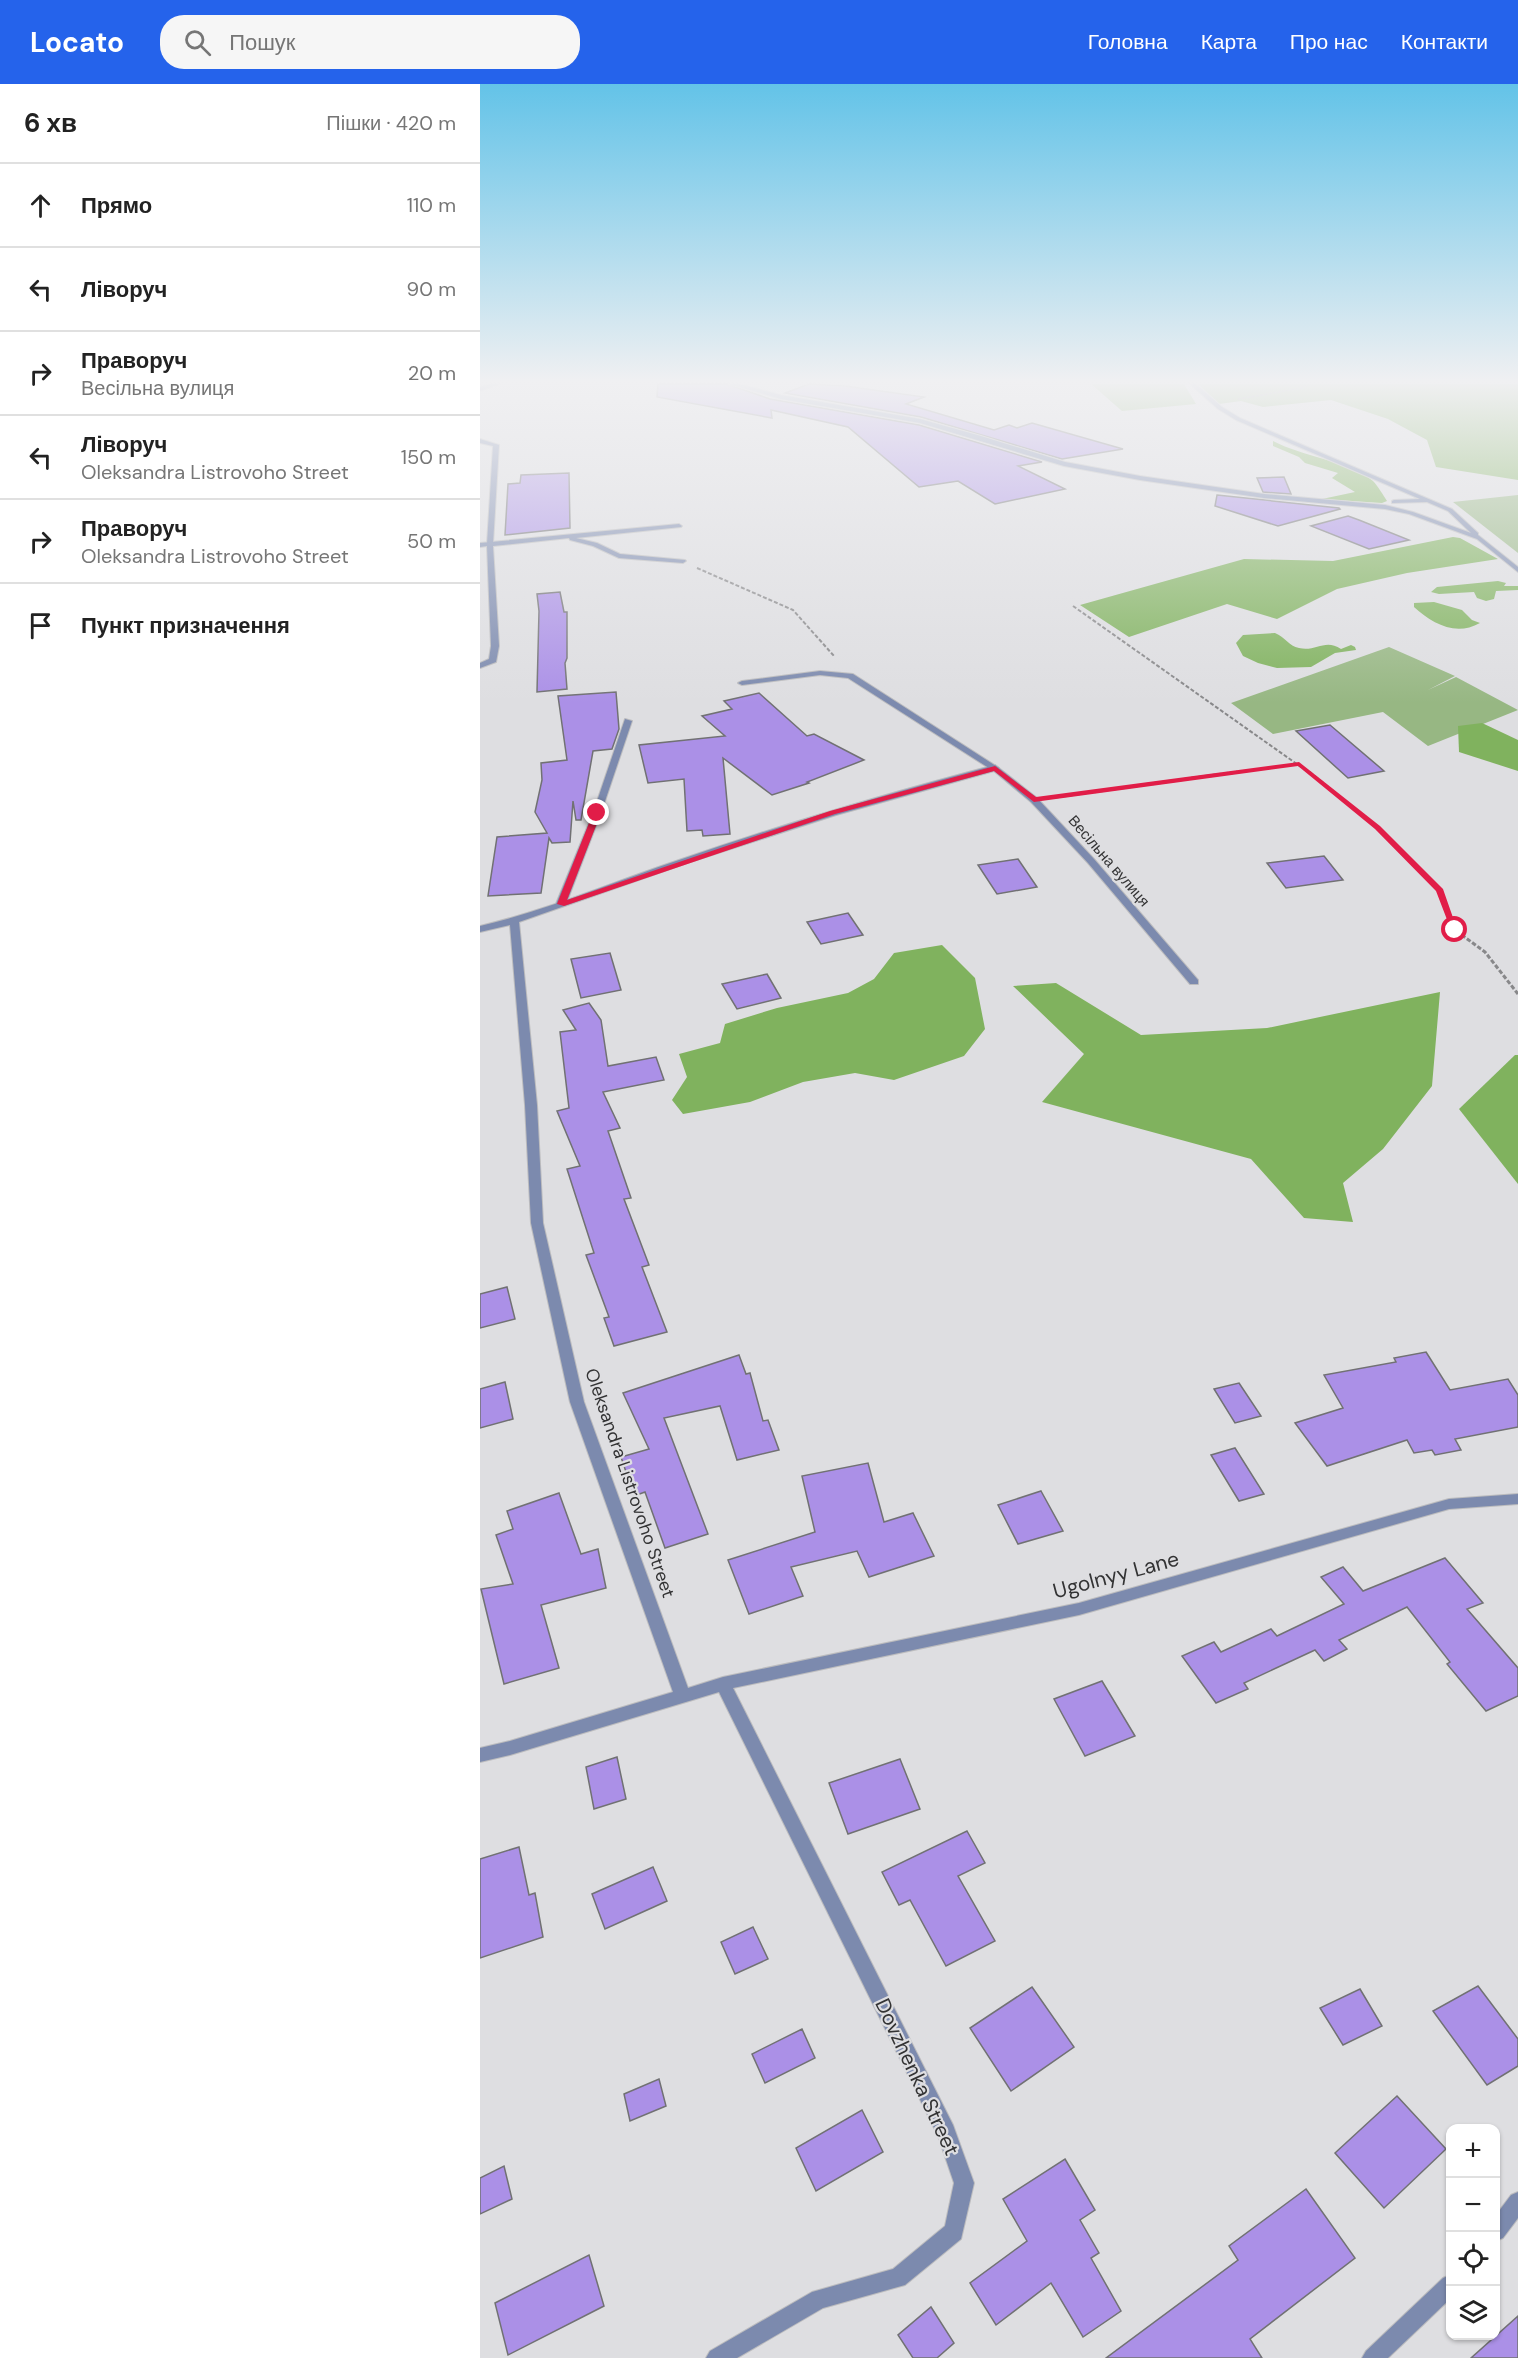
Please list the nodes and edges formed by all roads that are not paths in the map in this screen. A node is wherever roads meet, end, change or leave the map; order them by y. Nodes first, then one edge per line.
1 (493, 490) edge
2 (1223, 490) edge
3 (1387, 490) edge
4 (1407, 490) edge
5 (1390, 497) junction
6 (1432, 501) junction
7 (1385, 507) junction
8 (679, 526) dead end
9 (559, 537) junction
10 (1479, 537) junction
11 (490, 544) junction
12 (480, 545) edge
13 (683, 561) road end
14 (1518, 570) edge
15 (480, 666) edge
16 (742, 683) dead end
17 (628, 721) dead end
18 (995, 768) junction
19 (561, 904) junction
20 (514, 921) junction
21 (480, 930) edge
22 (1194, 982) dead end
23 (1518, 1499) edge
24 (723, 1684) junction
25 (683, 1697) junction
26 (480, 1755) edge
27 (1518, 2202) edge
28 (1500, 2225) edge
29 (1449, 2286) edge
30 (717, 2358) edge
31 (1373, 2358) edge

1 - 11 street
2 - 7 street
3 - 5 street
4 - 6 street
5 - 6 street
5 - 7 street
6 - 10 street
7 - 10 street
8 - 9 street
9 - 11 street
9 - 13 street
10 - 14 street
11 - 12 street
11 - 15 street
16 - 18 street, Весільна вулиця
17 - 19 street
18 - 19 street
18 - 22 street, Весільна вулиця
19 - 20 street
20 - 21 street
20 - 25 street, Oleksandra Listrovoho Street
23 - 24 street, Ugolnyy Lane
24 - 25 street
24 - 30 street, Dovzhenka Street
25 - 26 street
27 - 28 street
29 - 31 street

